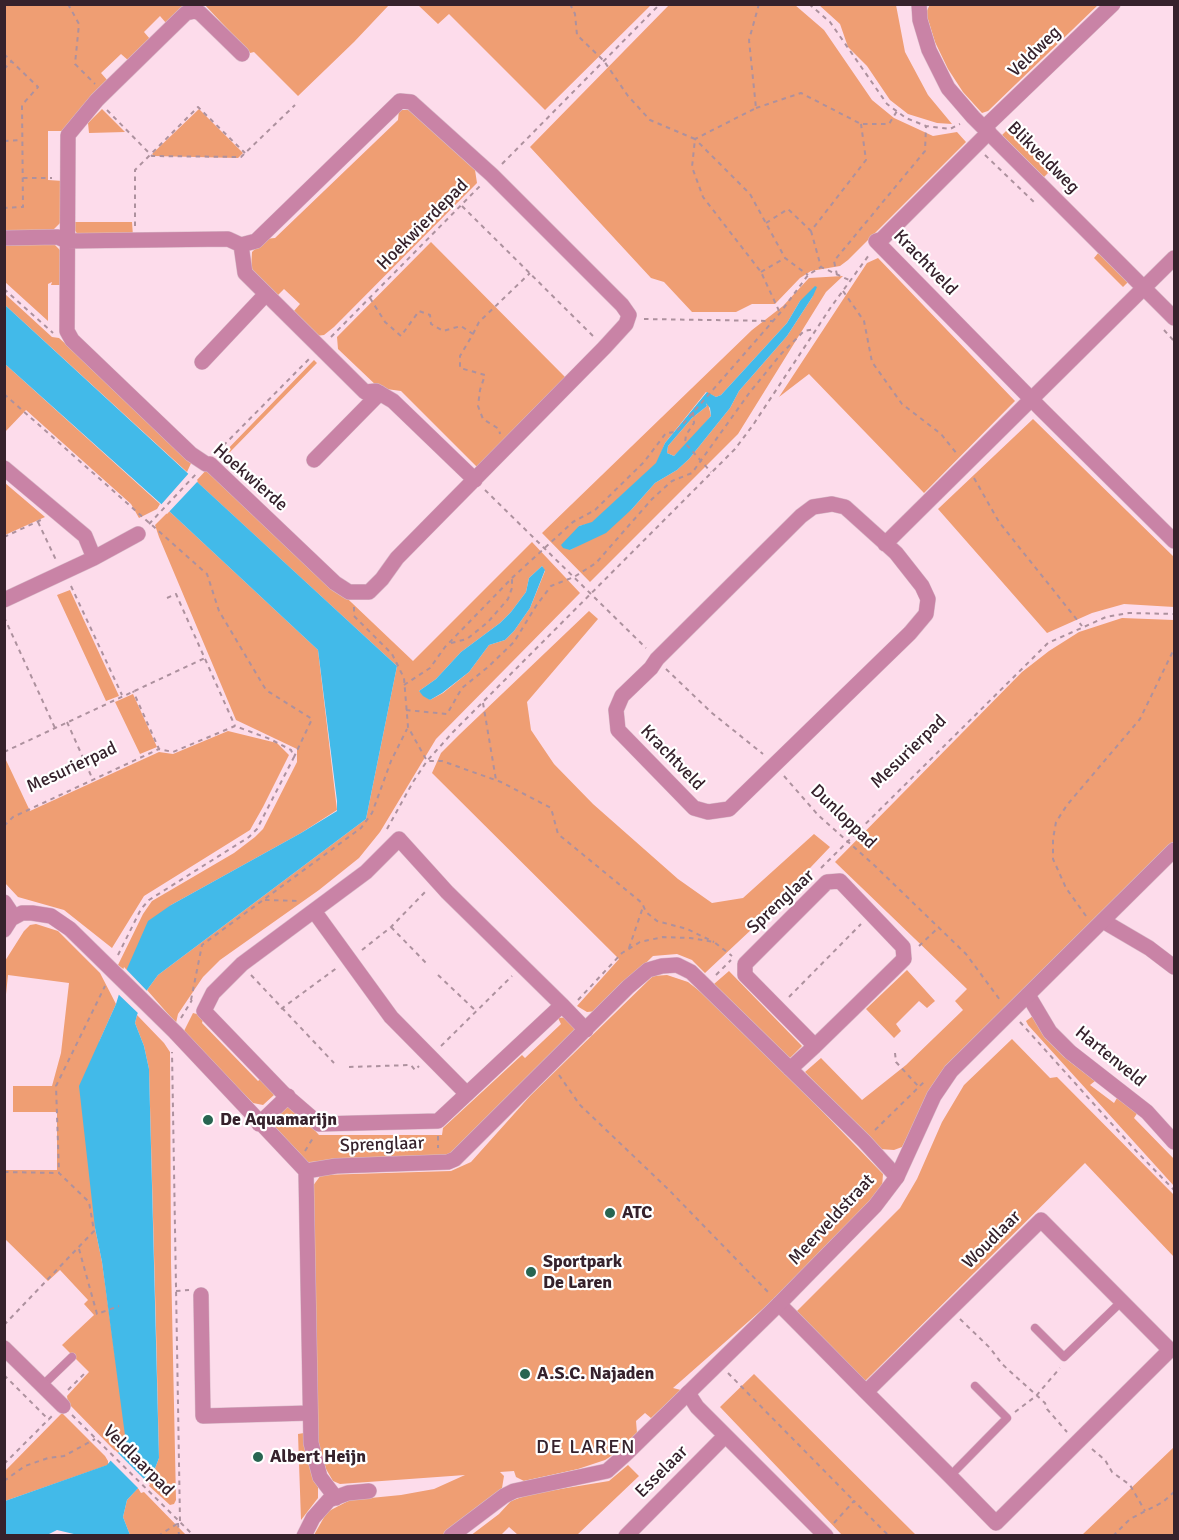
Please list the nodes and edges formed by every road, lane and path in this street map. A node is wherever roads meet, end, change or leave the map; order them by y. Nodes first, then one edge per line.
1 (68, 4) edge
2 (570, 4) edge
3 (660, 4) edge
4 (759, 4) edge
5 (809, 4) edge
6 (919, 4) edge
7 (1113, 4) edge
8 (4, 54) edge
9 (242, 54) dead end
10 (12, 61) junction
11 (604, 61) junction
12 (4, 69) edge
13 (101, 97) junction
14 (295, 105) dead end
15 (756, 108) junction
16 (897, 111) junction
17 (963, 123) dead end
18 (861, 124) junction
19 (926, 126) junction
20 (989, 132) junction
21 (22, 140) junction
22 (695, 140) junction
23 (4, 141) edge
24 (245, 153) junction
25 (150, 154) junction
26 (492, 175) junction
27 (23, 178) junction
28 (67, 178) junction
29 (1035, 203) dead end
30 (461, 206) junction
31 (4, 208) edge
32 (766, 224) junction
33 (811, 231) junction
34 (4, 237) edge
35 (136, 240) junction
36 (66, 241) junction
37 (242, 245) junction
38 (785, 258) junction
39 (1174, 258) edge
40 (821, 267) junction
41 (761, 272) junction
42 (530, 273) junction
43 (808, 275) junction
44 (837, 275) junction
45 (850, 281) dead end
46 (1145, 288) junction
47 (4, 289) edge
48 (266, 294) junction
49 (370, 298) junction
50 (780, 313) junction
51 (1174, 318) edge
52 (628, 319) junction
53 (773, 321) junction
54 (817, 329) dead end
55 (67, 331) junction
56 (473, 334) junction
57 (321, 347) junction
58 (604, 348) junction
59 (202, 362) dead end
60 (380, 393) junction
61 (4, 394) edge
62 (1032, 399) junction
63 (693, 412) junction
64 (503, 452) junction
65 (314, 460) dead end
66 (702, 461) junction
67 (206, 464) junction
68 (4, 468) edge
69 (712, 472) dead end
70 (193, 477) dead end
71 (475, 480) junction
72 (57, 512) junction
73 (159, 515) dead end
74 (38, 521) junction
75 (138, 534) dead end
76 (4, 537) edge
77 (1174, 541) edge
78 (885, 544) junction
79 (545, 549) junction
80 (94, 558) junction
81 (64, 573) junction
82 (574, 577) junction
83 (512, 578) junction
84 (353, 593) junction
85 (166, 598) dead end
86 (4, 600) edge
87 (1174, 614) edge
88 (4, 617) edge
89 (449, 643) junction
90 (1174, 649) edge
91 (205, 658) junction
92 (657, 659) junction
93 (405, 685) junction
94 (133, 692) junction
95 (122, 696) junction
96 (483, 701) dead end
97 (406, 710) junction
98 (67, 722) junction
99 (235, 726) junction
100 (408, 727) junction
101 (54, 728) junction
102 (159, 749) junction
103 (4, 752) edge
104 (294, 757) junction
105 (775, 766) junction
106 (93, 780) junction
107 (496, 780) junction
108 (4, 826) edge
109 (846, 841) junction
110 (1174, 850) edge
111 (814, 874) dead end
112 (437, 881) junction
113 (263, 900) junction
114 (4, 902) edge
115 (310, 906) junction
116 (644, 907) junction
117 (871, 914) junction
118 (1097, 922) junction
119 (9, 923) edge
120 (391, 927) junction
121 (939, 927) junction
122 (714, 942) dead end
123 (629, 948) dead end
124 (734, 957) dead end
125 (349, 959) junction
126 (904, 959) junction
127 (242, 964) junction
128 (428, 965) dead end
129 (522, 966) junction
130 (1174, 967) edge
131 (112, 971) junction
132 (438, 975) dead end
133 (705, 986) junction
134 (1028, 995) junction
135 (191, 1001) dead end
136 (562, 1005) junction
137 (778, 1008) junction
138 (281, 1009) junction
139 (476, 1011) junction
140 (1010, 1012) junction
141 (586, 1030) junction
142 (815, 1046) junction
143 (895, 1053) dead end
144 (430, 1057) junction
145 (334, 1063) dead end
146 (550, 1066) junction
147 (349, 1067) dead end
148 (790, 1069) junction
149 (919, 1087) dead end
150 (467, 1094) junction
151 (288, 1096) junction
152 (438, 1121) junction
153 (260, 1124) junction
154 (319, 1124) junction
155 (1174, 1142) edge
156 (438, 1162) junction
157 (301, 1166) junction
158 (4, 1172) edge
159 (59, 1173) junction
160 (897, 1177) junction
161 (1174, 1190) edge
162 (78, 1248) junction
163 (201, 1294) dead end
164 (1122, 1301) junction
165 (779, 1304) junction
166 (119, 1306) dead end
167 (950, 1310) junction
168 (4, 1325) edge
169 (1035, 1328) dead end
170 (4, 1348) edge
171 (1172, 1351) edge
172 (72, 1357) dead end
173 (1064, 1357) junction
174 (718, 1363) junction
175 (86, 1372) dead end
176 (4, 1375) edge
177 (43, 1385) junction
178 (975, 1386) dead end
179 (866, 1392) junction
180 (688, 1393) junction
181 (1036, 1396) junction
182 (60, 1403) junction
183 (310, 1413) junction
184 (1007, 1418) junction
185 (49, 1420) junction
186 (725, 1436) junction
187 (96, 1438) junction
188 (1079, 1440) junction
189 (4, 1464) edge
190 (950, 1476) junction
191 (4, 1481) edge
192 (369, 1491) dead end
193 (1174, 1492) edge
194 (336, 1498) junction
195 (854, 1501) junction
196 (1145, 1511) junction
197 (179, 1522) junction
198 (998, 1529) edge
199 (824, 1535) edge
200 (158, 1536) edge
201 (179, 1536) edge
202 (194, 1536) edge
203 (304, 1536) edge
204 (451, 1536) edge
205 (626, 1536) edge
206 (889, 1536) edge
207 (1113, 1536) edge

1 - 13 path
2 - 11 path
3 - 11 path, Hoekwierdepad
4 - 15 path
5 - 16 path
6 - 20 street, Blikveldweg
7 - 20 street, Veldweg
8 - 10 path
9 - 13 street
10 - 12 path
10 - 21 path
11 - 22 path
11 - 26 path, Hoekwierdepad
13 - 25 path
13 - 28 street
14 - 24 path
15 - 18 path
15 - 22 path
16 - 18 path
16 - 19 path
17 - 19 path
18 - 33 path
19 - 44 path
20 - 29 path
20 - 46 street, Blikveldweg
20 - 62 street, Krachtveld
21 - 23 path
21 - 27 path
22 - 32 path
22 - 41 path
24 - 25 path
24 - 25 path
25 - 35 path
26 - 30 path, Hoekwierdepad
26 - 37 street
26 - 52 street
27 - 28 path
27 - 31 path
28 - 36 street
30 - 42 path
30 - 49 path, Hoekwierdepad
32 - 33 path
32 - 38 path
33 - 40 path
34 - 36 street
35 - 36 street
35 - 37 street
36 - 55 street
37 - 48 street
38 - 41 path
38 - 43 path
39 - 46 street
40 - 43 path
40 - 44 path
41 - 50 path
42 - 56 path
42 - 58 path
43 - 50 path
44 - 45 path
46 - 51 street, Blikveldweg
46 - 62 street
47 - 55 path
48 - 57 street
48 - 59 street
49 - 56 path
49 - 57 path, Hoekwierdepad
50 - 53 path
52 - 53 path
52 - 58 street
53 - 63 path
54 - 66 path
55 - 67 street, Hoekwierde
56 - 64 path
57 - 60 street
57 - 67 path, Hoekwierdepad
58 - 64 street
60 - 65 street
60 - 71 street
61 - 104 path
62 - 77 street, Krachtveld
62 - 78 street
63 - 66 path
63 - 79 path
64 - 71 street
66 - 69 path
66 - 82 path
67 - 84 street, Hoekwierde
68 - 72 street
70 - 73 path
71 - 79 path, Dunloppad
71 - 84 street
72 - 74 path
72 - 80 street
74 - 76 path
74 - 81 path
75 - 80 street
78 - 92 street, Krachtveld
78 - 105 street, Krachtveld
79 - 82 path, Dunloppad
79 - 83 path
80 - 81 street
81 - 86 street
81 - 95 path
82 - 92 path, Dunloppad
82 - 97 path
83 - 89 path
83 - 89 path
84 - 93 path
85 - 91 path
87 - 109 path, Mesurierpad
88 - 101 path
89 - 93 path
90 - 118 path
91 - 94 path
91 - 99 path
92 - 105 path, Dunloppad
92 - 105 street, Krachtveld
93 - 97 path
94 - 95 path
94 - 102 path
95 - 98 path
96 - 107 path
97 - 100 path
98 - 101 path
98 - 106 path
99 - 102 path, Mesurierpad
99 - 104 path
100 - 107 path
100 - 113 path
101 - 103 path
102 - 106 path, Mesurierpad
104 - 131 path
105 - 109 path, Dunloppad
106 - 108 path, Mesurierpad
107 - 116 path
109 - 111 path, Mesurierpad
109 - 121 path, Dunloppad
110 - 118 street, Meerveldstraat
112 - 115 street, Sprenglaar
112 - 120 path
112 - 129 street, Sprenglaar
113 - 115 path
113 - 135 path
114 - 119 street
115 - 125 street
115 - 127 street, Sprenglaar
116 - 122 path
116 - 123 path
117 - 126 street, Sprenglaar
117 - 137 path
117 - 137 street, Sprenglaar
118 - 130 street
118 - 134 street, Meerveldstraat
119 - 131 street
120 - 125 path
120 - 128 path
121 - 126 path
121 - 140 path, Dunloppad
124 - 133 path
125 - 138 path
125 - 144 street
126 - 142 street
127 - 138 path
127 - 151 street, Sprenglaar
129 - 136 street, Sprenglaar
129 - 139 path
131 - 153 street
131 - 159 path
132 - 139 path
133 - 141 street, Sprenglaar
133 - 148 street, Sprenglaar
134 - 140 street, Meerveldstraat
134 - 155 street, Hartenveld
136 - 141 street, Sprenglaar
136 - 150 street, Sprenglaar
137 - 142 street, Sprenglaar
138 - 145 path
139 - 144 path
140 - 160 street, Meerveldstraat
140 - 161 path, Dunloppad
141 - 146 street, Sprenglaar
142 - 148 street
143 - 149 path
144 - 147 path
144 - 150 street
146 - 156 street, Sprenglaar
146 - 165 path
148 - 160 street, Sprenglaar
150 - 152 street, Sprenglaar
151 - 153 street
151 - 154 street, Sprenglaar
152 - 154 street, Sprenglaar
152 - 156 path
153 - 157 street
154 - 157 path
156 - 157 street, Sprenglaar
157 - 183 street
158 - 159 path
159 - 162 path
160 - 165 street, Meerveldstraat
162 - 166 path
162 - 168 path
163 - 183 street
164 - 167 street, Woudlaar
164 - 171 street, Woudlaar
164 - 173 lane
165 - 174 street, Meerveldstraat
165 - 179 street, Woudlaar
167 - 179 street, Woudlaar
167 - 181 path
169 - 173 lane
170 - 177 street
171 - 188 street, Woudlaar
172 - 177 lane
173 - 181 path
174 - 180 street, Meerveldstraat
174 - 195 path
175 - 182 path
176 - 185 path
177 - 182 street
178 - 184 lane
179 - 190 street, Woudlaar
180 - 186 street
180 - 204 street, Meerveldstraat
181 - 184 path
181 - 188 path
182 - 185 path
182 - 187 path, Veldlaarpad
183 - 194 street
184 - 190 lane
185 - 189 path
186 - 199 street
186 - 205 street, Esselaar
187 - 191 path
187 - 197 path, Veldlaarpad
188 - 196 path
188 - 198 street, Woudlaar
190 - 198 street, Woudlaar
192 - 194 street
193 - 196 path
194 - 203 street
195 - 199 path
195 - 206 path
196 - 207 path
197 - 200 path
197 - 201 path
197 - 202 path, Veldlaarpad

